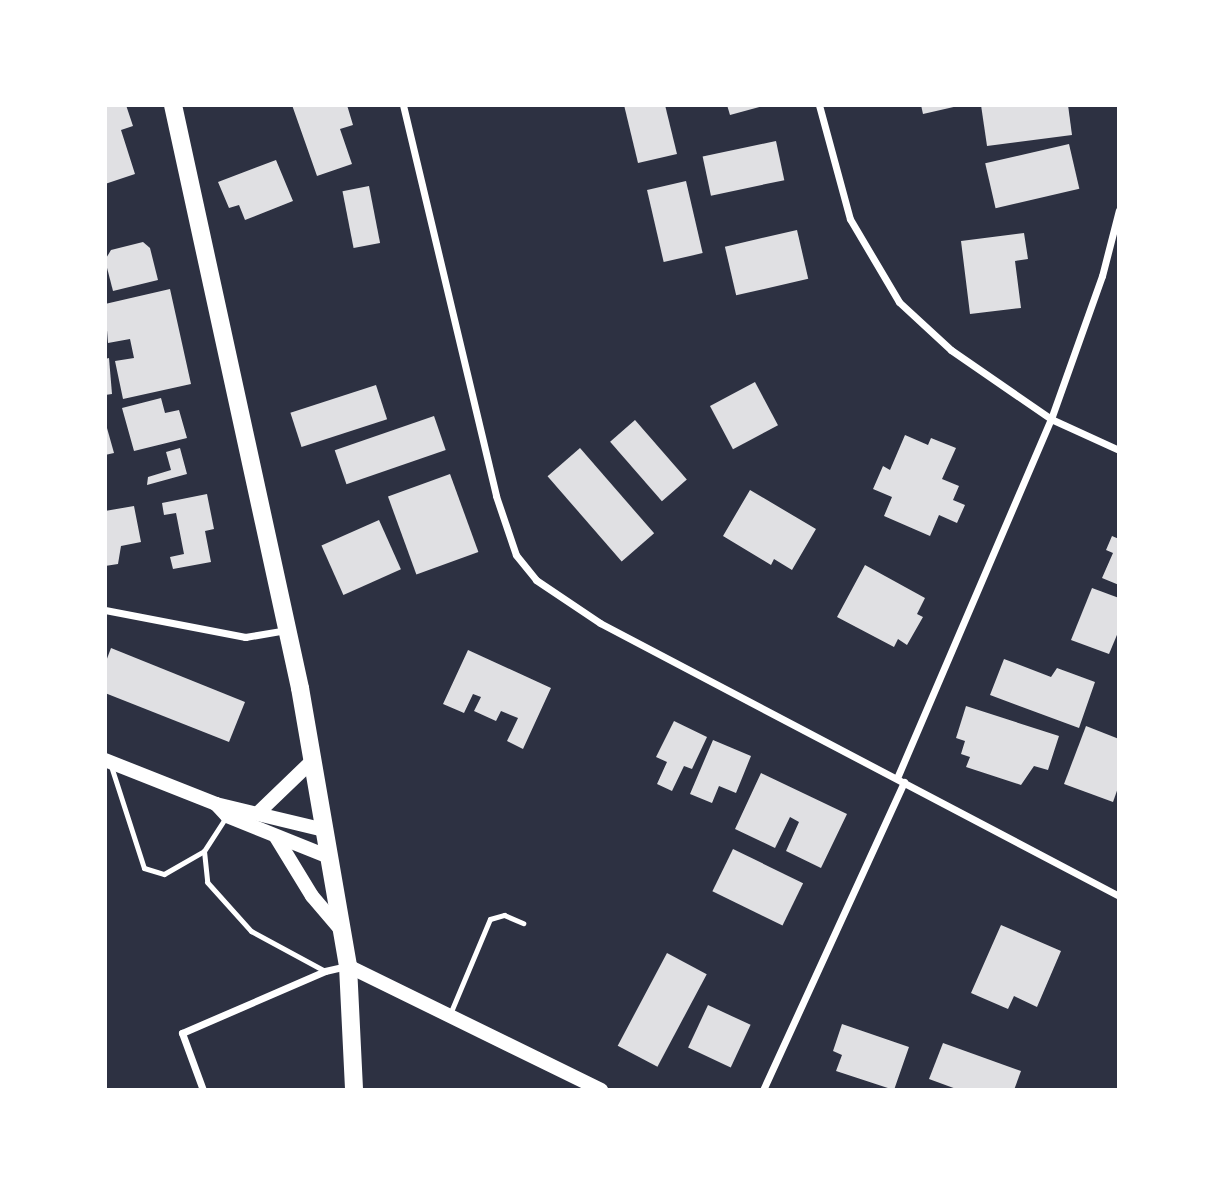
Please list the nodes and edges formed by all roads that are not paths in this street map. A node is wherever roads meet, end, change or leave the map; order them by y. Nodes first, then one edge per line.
1 (173, 105) edge
2 (403, 105) edge
3 (819, 105) edge
4 (1119, 210) edge
5 (1051, 419) junction
6 (1119, 450) edge
7 (105, 610) edge
8 (287, 630) junction
9 (107, 761) edge
10 (312, 761) junction
11 (901, 780) junction
12 (216, 804) junction
13 (259, 812) junction
14 (227, 816) junction
15 (324, 830) junction
16 (276, 837) junction
17 (204, 850) junction
18 (329, 857) junction
19 (1119, 896) edge
20 (523, 923) dead end
21 (342, 931) junction
22 (348, 966) junction
23 (325, 971) junction
24 (450, 1014) junction
25 (203, 1090) edge
26 (354, 1090) edge
27 (601, 1090) edge
28 (763, 1090) edge

1 - 8 main road
2 - 11 street
3 - 5 street
4 - 5 street
5 - 6 street
5 - 11 street
7 - 8 street
8 - 10 main road
9 - 12 main road
9 - 17 lane
10 - 13 main road
10 - 15 main road
11 - 19 street
11 - 28 street
12 - 13 main road
12 - 14 main road
13 - 15 main road
14 - 16 main road
14 - 17 lane
15 - 18 main road
16 - 18 main road
16 - 21 main road
17 - 23 lane
18 - 21 main road
20 - 24 lane
21 - 22 main road
22 - 23 street
22 - 24 main road
22 - 26 main road
23 - 25 street
24 - 27 main road

